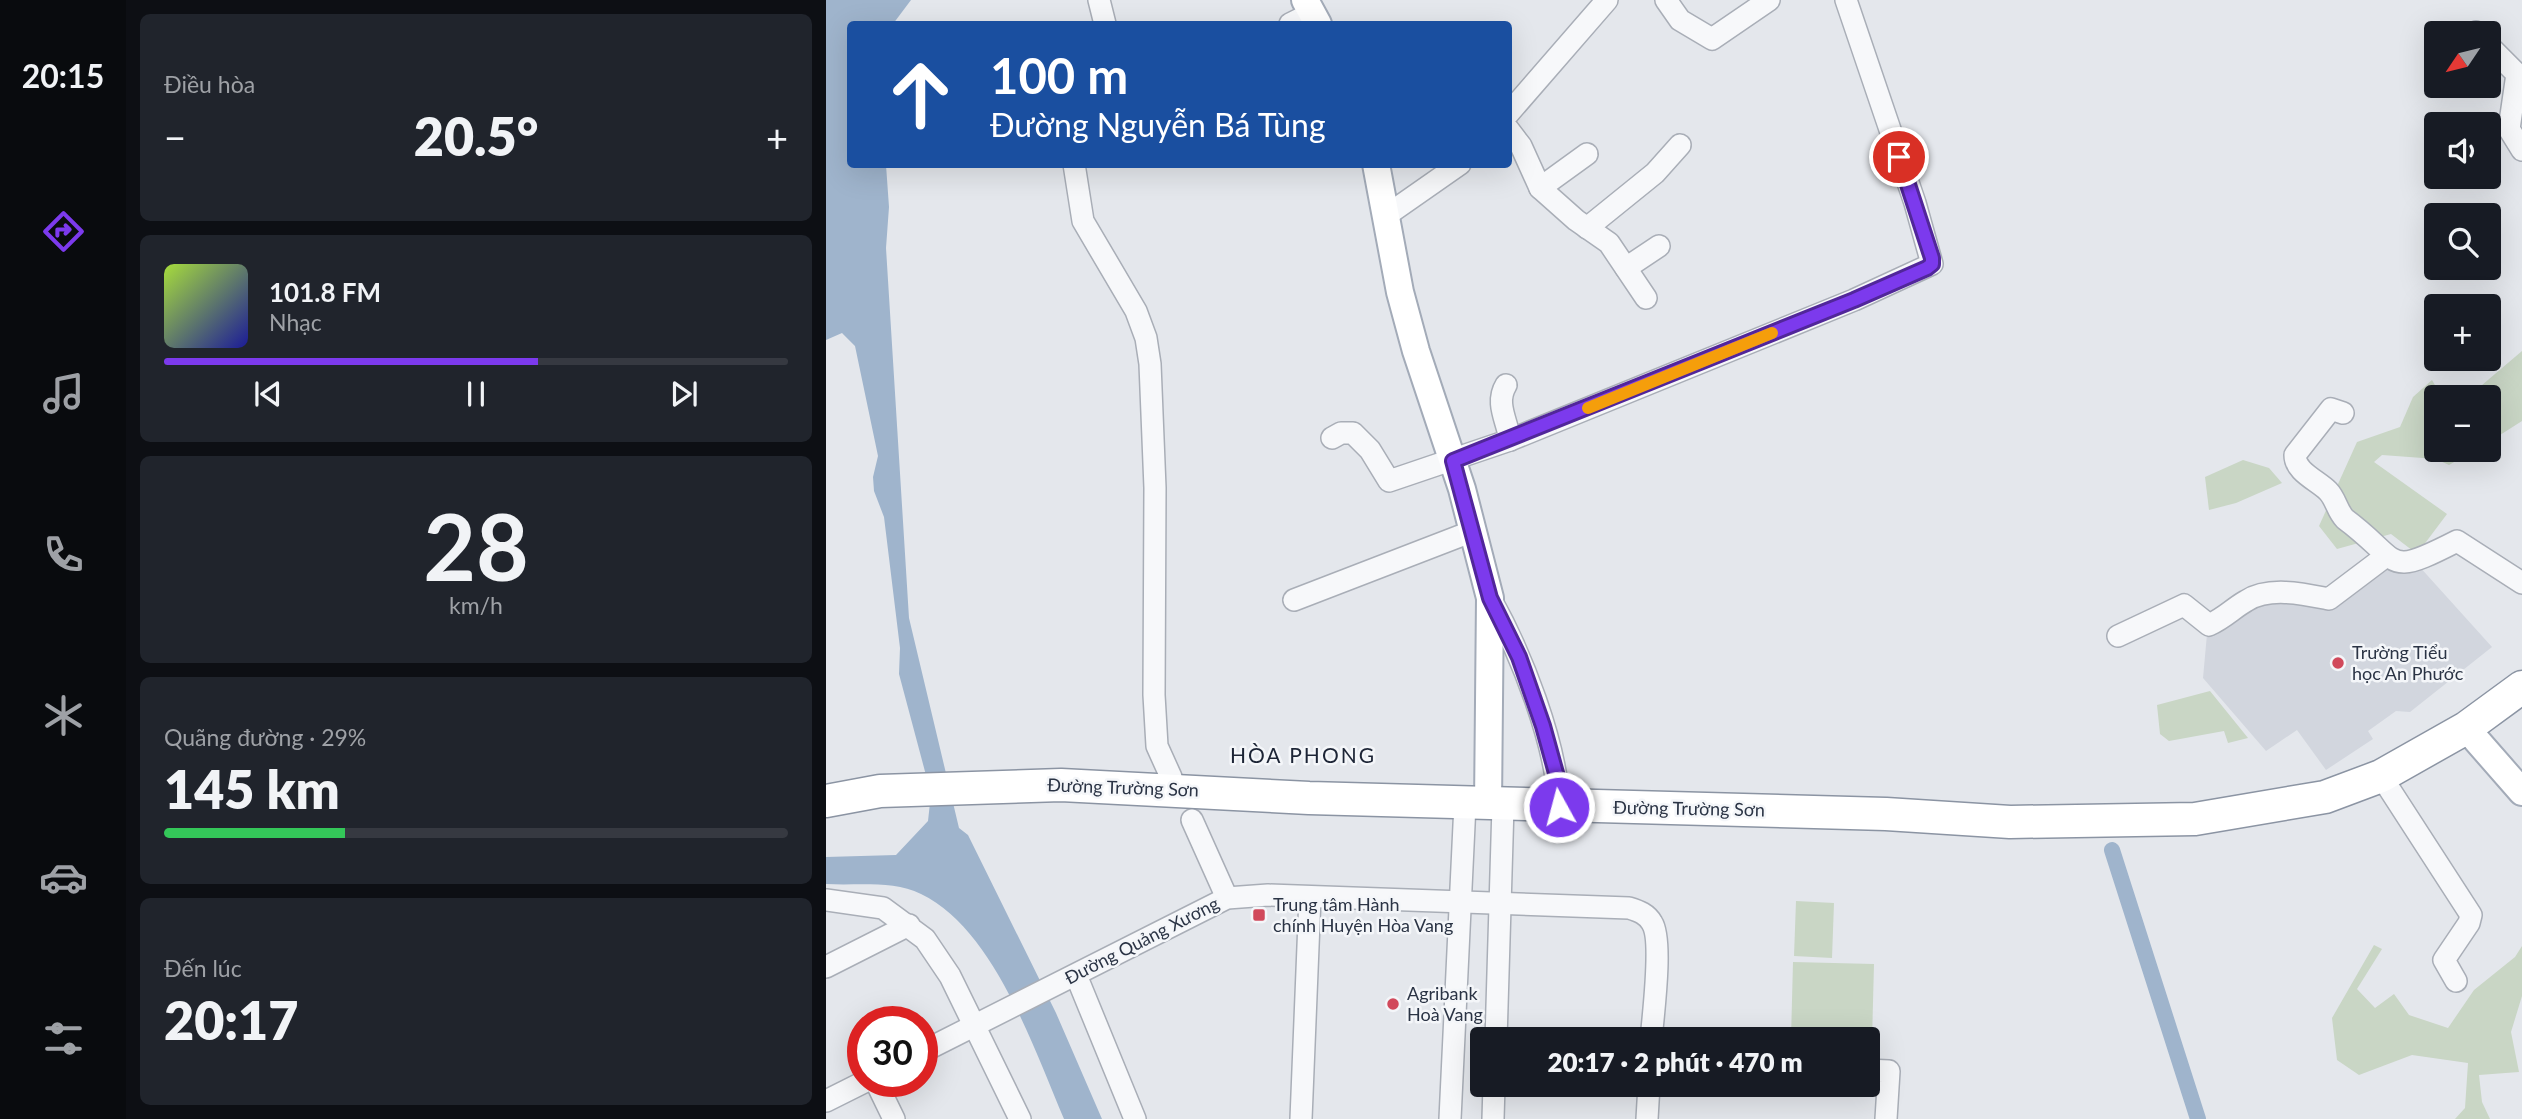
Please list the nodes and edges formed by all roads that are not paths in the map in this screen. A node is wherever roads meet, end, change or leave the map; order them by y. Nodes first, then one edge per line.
1 (1099, 0) edge
2 (1607, 0) edge
3 (1666, 0) edge
4 (1846, 0) edge
5 (1760, 3) edge
6 (1104, 21) edge
7 (2501, 58) edge
8 (1512, 109) edge
9 (1512, 134) edge
10 (1681, 145) dead end
11 (2522, 150) edge
12 (1587, 154) dead end
13 (1075, 168) edge
14 (1377, 168) edge
15 (1454, 168) edge
16 (1540, 188) junction
17 (1387, 215) junction
18 (1587, 228) junction
19 (1659, 246) dead end
20 (1626, 268) junction
21 (1646, 298) dead end
22 (1506, 385) dead end
23 (2343, 413) dead end
24 (1332, 438) dead end
25 (1510, 440) junction
26 (1453, 461) junction
27 (1473, 531) junction
28 (2386, 556) junction
29 (2522, 583) edge
30 (1490, 598) junction
31 (1294, 600) dead end
32 (2118, 636) dead end
33 (2522, 687) edge
34 (2466, 728) junction
35 (2381, 776) junction
36 (1171, 778) dead end
37 (2522, 792) edge
38 (826, 801) edge
39 (1485, 805) junction
40 (1559, 807) junction
41 (1192, 820) dead end
42 (1310, 897) junction
43 (1227, 898) junction
44 (826, 900) edge
45 (1460, 904) junction
46 (1502, 904) junction
47 (909, 925) junction
48 (826, 967) edge
49 (1067, 979) junction
50 (2456, 981) dead end
51 (973, 1026) junction
52 (1497, 1027) edge
53 (1652, 1027) edge
54 (938, 1044) edge
55 (1880, 1070) edge
56 (847, 1090) edge
57 (883, 1097) edge
58 (1494, 1097) edge
59 (1648, 1097) edge
60 (826, 1101) edge
61 (894, 1119) edge
62 (1020, 1119) edge
63 (1135, 1119) edge
64 (1301, 1119) edge
65 (1450, 1119) edge
66 (1493, 1119) edge
67 (1647, 1119) edge
68 (1886, 1119) edge

1 - 6 street
2 - 8 street
3 - 5 street
4 - 25 street
7 - 11 street
9 - 16 street
10 - 18 street
12 - 16 street
13 - 36 street
14 - 17 main road
15 - 17 street
16 - 18 street
17 - 26 main road
18 - 20 street
19 - 20 street
20 - 21 street
22 - 25 street
23 - 28 street
24 - 26 street
25 - 26 street
26 - 27 main road
27 - 30 main road
27 - 31 street
28 - 29 street
28 - 32 street
30 - 39 main road
30 - 40 street
33 - 34 highway, Đường Trường Sơn
34 - 35 highway, Đường Trường Sơn
34 - 37 main road
35 - 40 highway, Đường Trường Sơn
35 - 50 street
38 - 39 highway, Đường Trường Sơn
39 - 40 highway, Đường Trường Sơn
39 - 45 street
39 - 46 street
41 - 43 street
42 - 43 street, Đường Quảng Xương
42 - 45 street, Đường Quảng Xương
42 - 64 street
43 - 49 street, Đường Quảng Xương
44 - 47 street
45 - 46 street, Đường Quảng Xương
45 - 65 street
46 - 52 street
46 - 53 street, Đường Quảng Xương
47 - 48 street
47 - 51 street
49 - 51 street, Đường Quảng Xương
49 - 63 street
51 - 54 street
51 - 62 street
55 - 68 street
56 - 60 street
57 - 61 street
58 - 66 street
59 - 67 street

